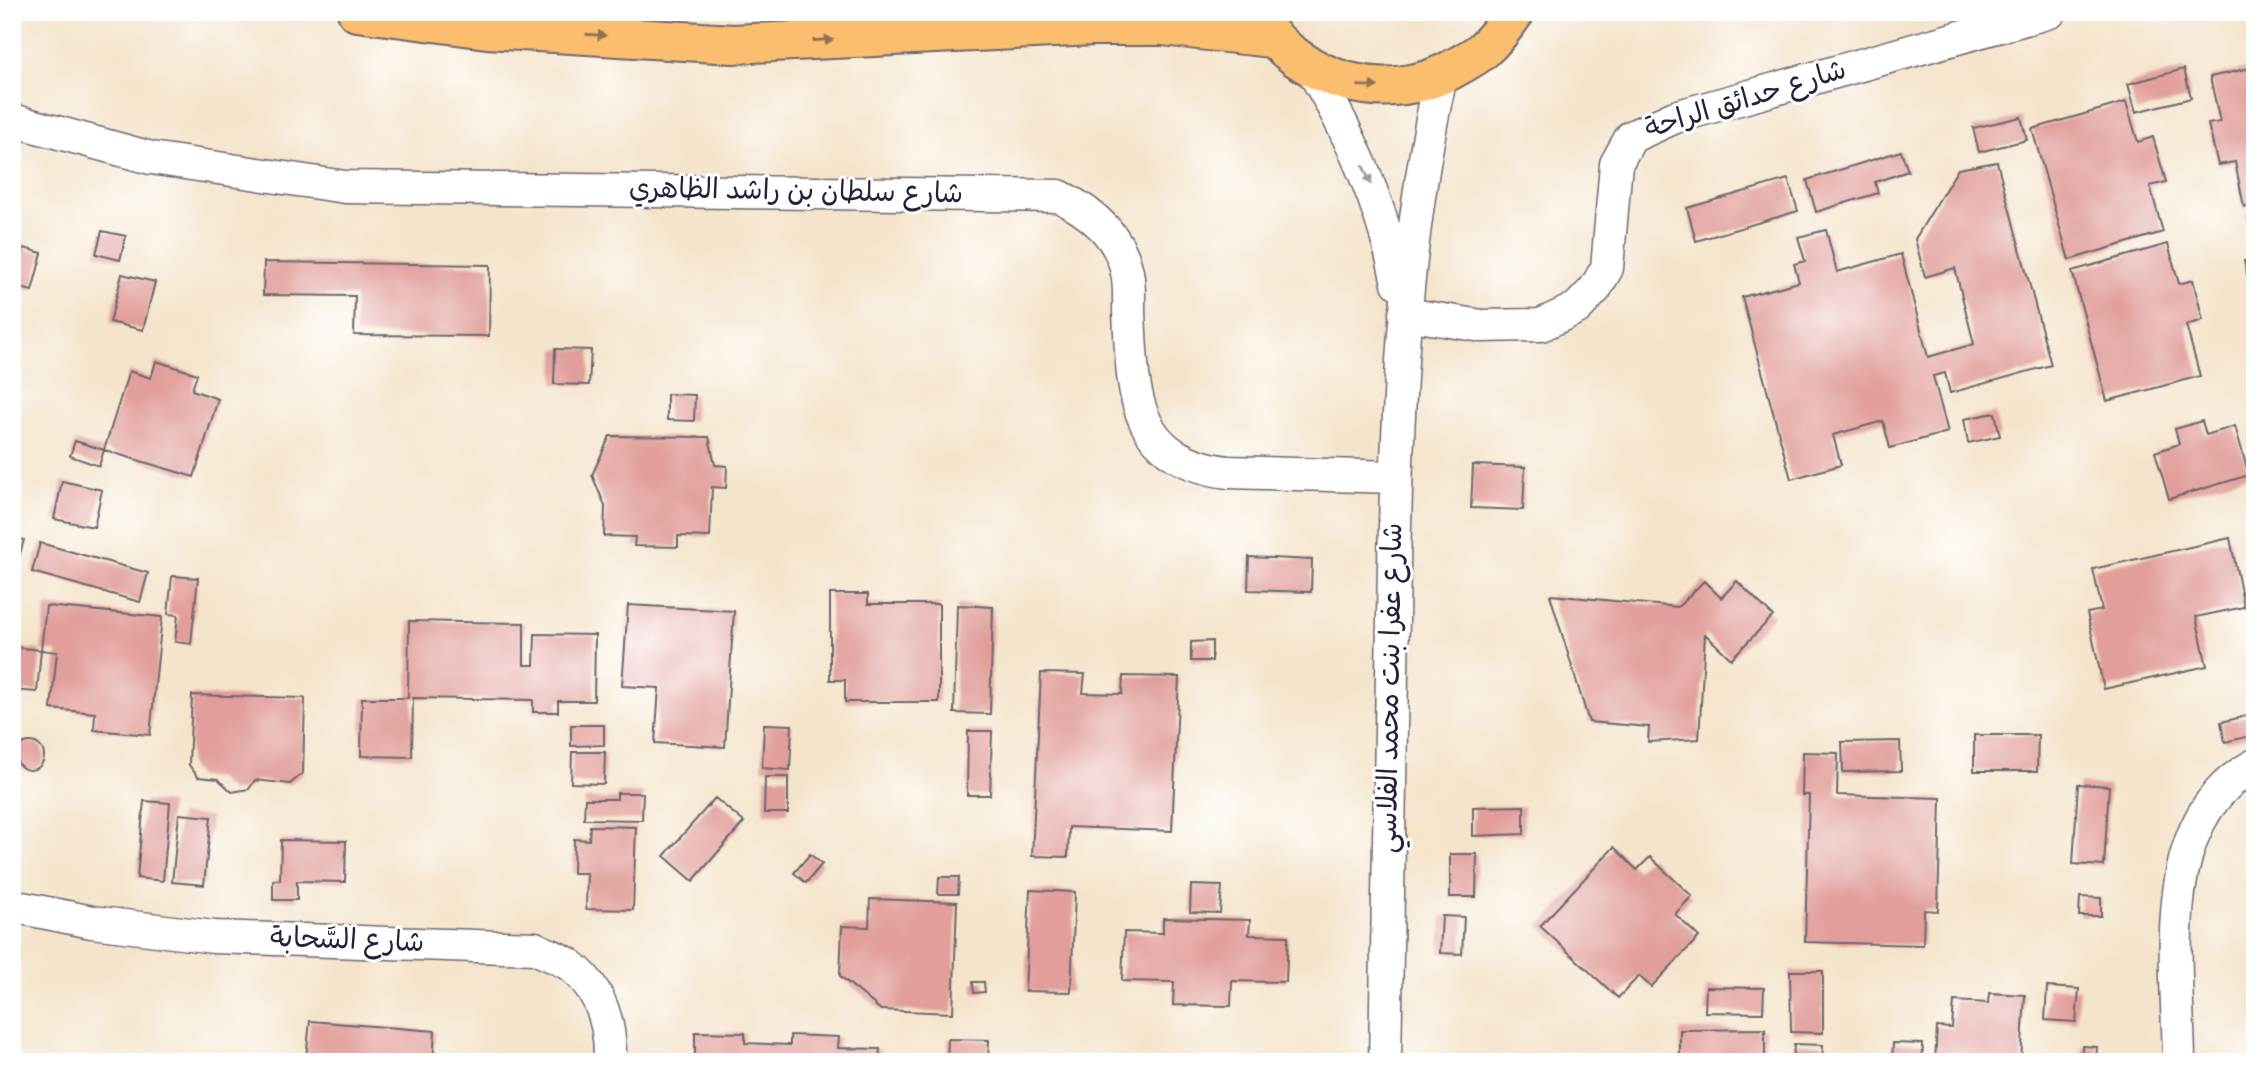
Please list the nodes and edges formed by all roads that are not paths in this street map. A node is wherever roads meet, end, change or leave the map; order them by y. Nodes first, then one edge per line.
1 (357, 12) edge
2 (1516, 12) edge
3 (2050, 12) edge
4 (1262, 25) edge
5 (1313, 71) junction
6 (1441, 76) junction
7 (12, 120) edge
8 (1405, 314) junction
9 (1395, 477) junction
10 (2255, 765) edge
11 (12, 906) edge
12 (610, 1062) edge
13 (1385, 1062) edge
14 (2179, 1062) edge

1 -> 4 main road
2 - 6 main road
3 - 8 street, شارع حدائق الراحة
4 - 5 main road
5 -> 6 main road
5 -> 8 street, شارع عفرا بنت محمد الفلاسي
6 - 8 street, شارع عفرا بنت محمد الفلاسي
7 - 9 street, شارع سلطان بن راشد الظاهري
8 - 9 street, شارع عفرا بنت محمد الفلاسي
9 - 13 street, شارع عفرا بنت محمد الفلاسي
10 - 14 street
11 - 12 street, شارع السَّحابة

